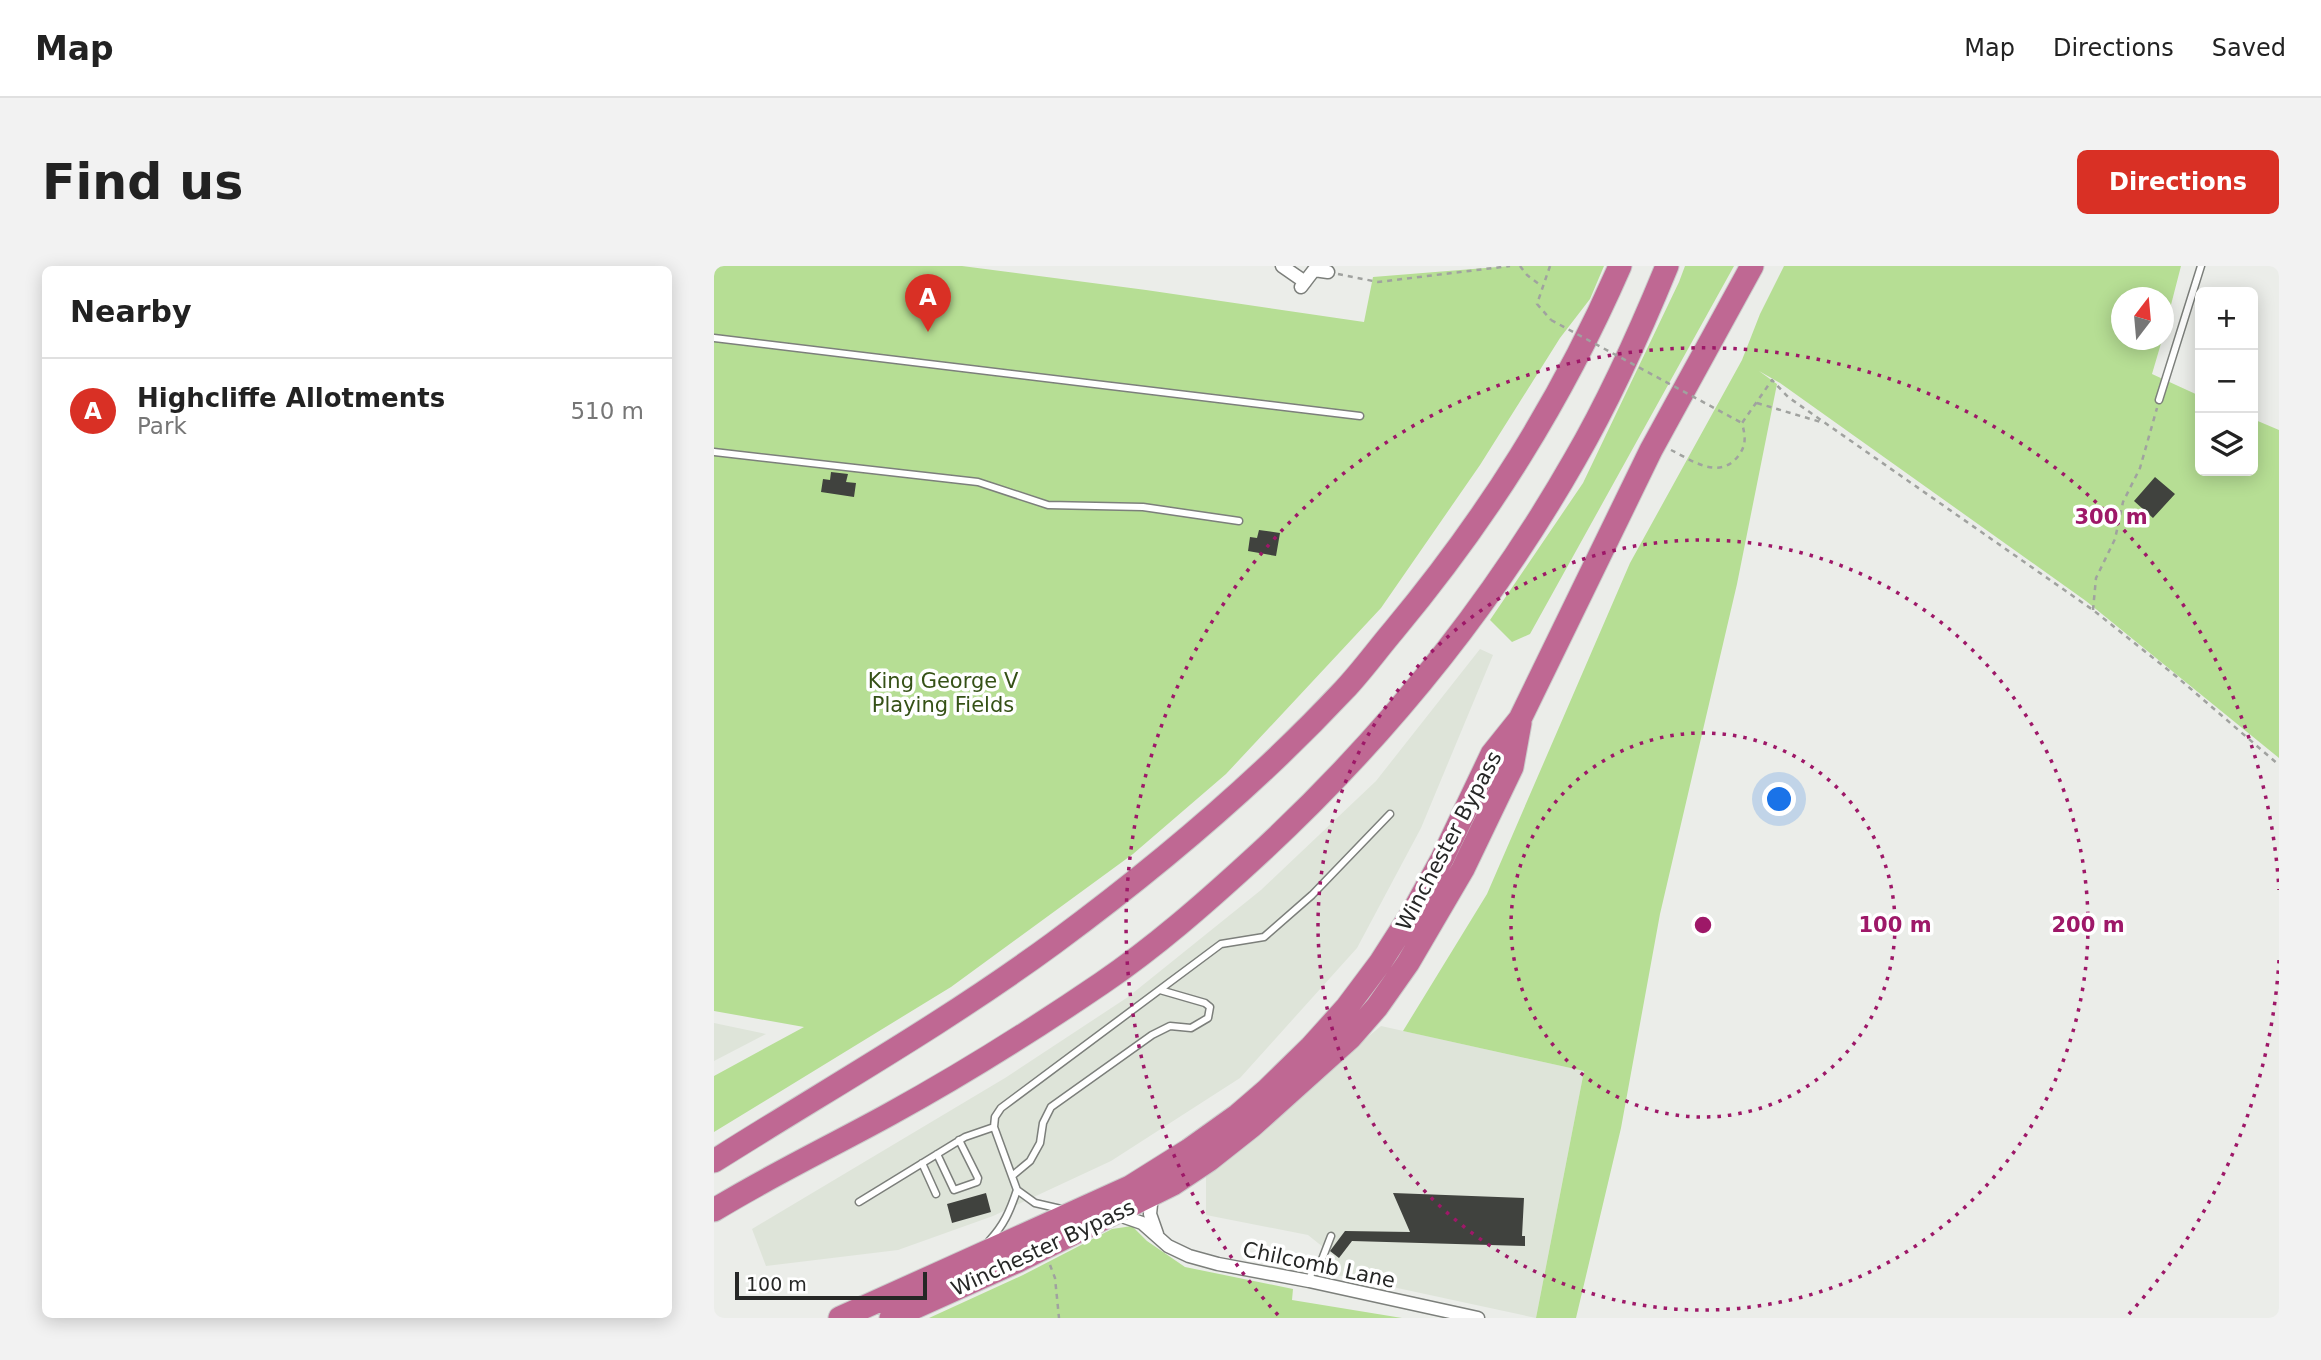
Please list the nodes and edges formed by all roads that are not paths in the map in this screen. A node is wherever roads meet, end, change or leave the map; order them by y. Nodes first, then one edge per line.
1 (1282, 266) edge
2 (1620, 266) edge
3 (1667, 266) edge
4 (1752, 266) edge
5 (2201, 266) edge
6 (1328, 271) road end
7 (714, 338) edge
8 (2159, 400) road end
9 (1360, 415) dead end
10 (714, 452) edge
11 (1239, 521) dead end
12 (1520, 719) junction
13 (1390, 814) dead end
14 (1160, 989) junction
15 (994, 1127) junction
16 (960, 1140) junction
17 (937, 1154) junction
18 (714, 1161) edge
19 (922, 1163) junction
20 (1012, 1176) junction
21 (1017, 1190) junction
22 (936, 1194) dead end
23 (1152, 1195) junction
24 (859, 1202) dead end
25 (714, 1210) edge
26 (1077, 1211) junction
27 (1116, 1214) junction
28 (1331, 1236) dead end
29 (1158, 1238) junction
30 (974, 1258) junction
31 (1309, 1281) junction
32 (840, 1318) edge
33 (891, 1318) edge
34 (1478, 1318) edge

1 - 6 street
2 - 18 highway
3 - 25 highway
4 - 12 highway
5 - 8 lane
7 - 9 lane
10 - 11 lane
12 - 23 highway, Winchester Bypass
12 - 26 highway, Winchester Bypass
13 - 14 lane
14 - 15 lane
14 - 20 lane
15 - 16 lane
15 - 20 lane
16 - 17 lane
16 - 17 lane
17 - 19 lane
19 - 22 lane
19 - 24 lane
20 - 21 lane
21 - 26 lane
21 - 30 lane
23 - 27 highway, Winchester Bypass
23 - 29 street
26 - 30 highway, Winchester Bypass
27 - 29 street, Chilcomb Lane
27 - 33 highway, Winchester Bypass
28 - 31 lane
29 - 31 street, Chilcomb Lane
30 - 32 highway, Winchester Bypass
31 - 34 street, Chilcomb Lane

